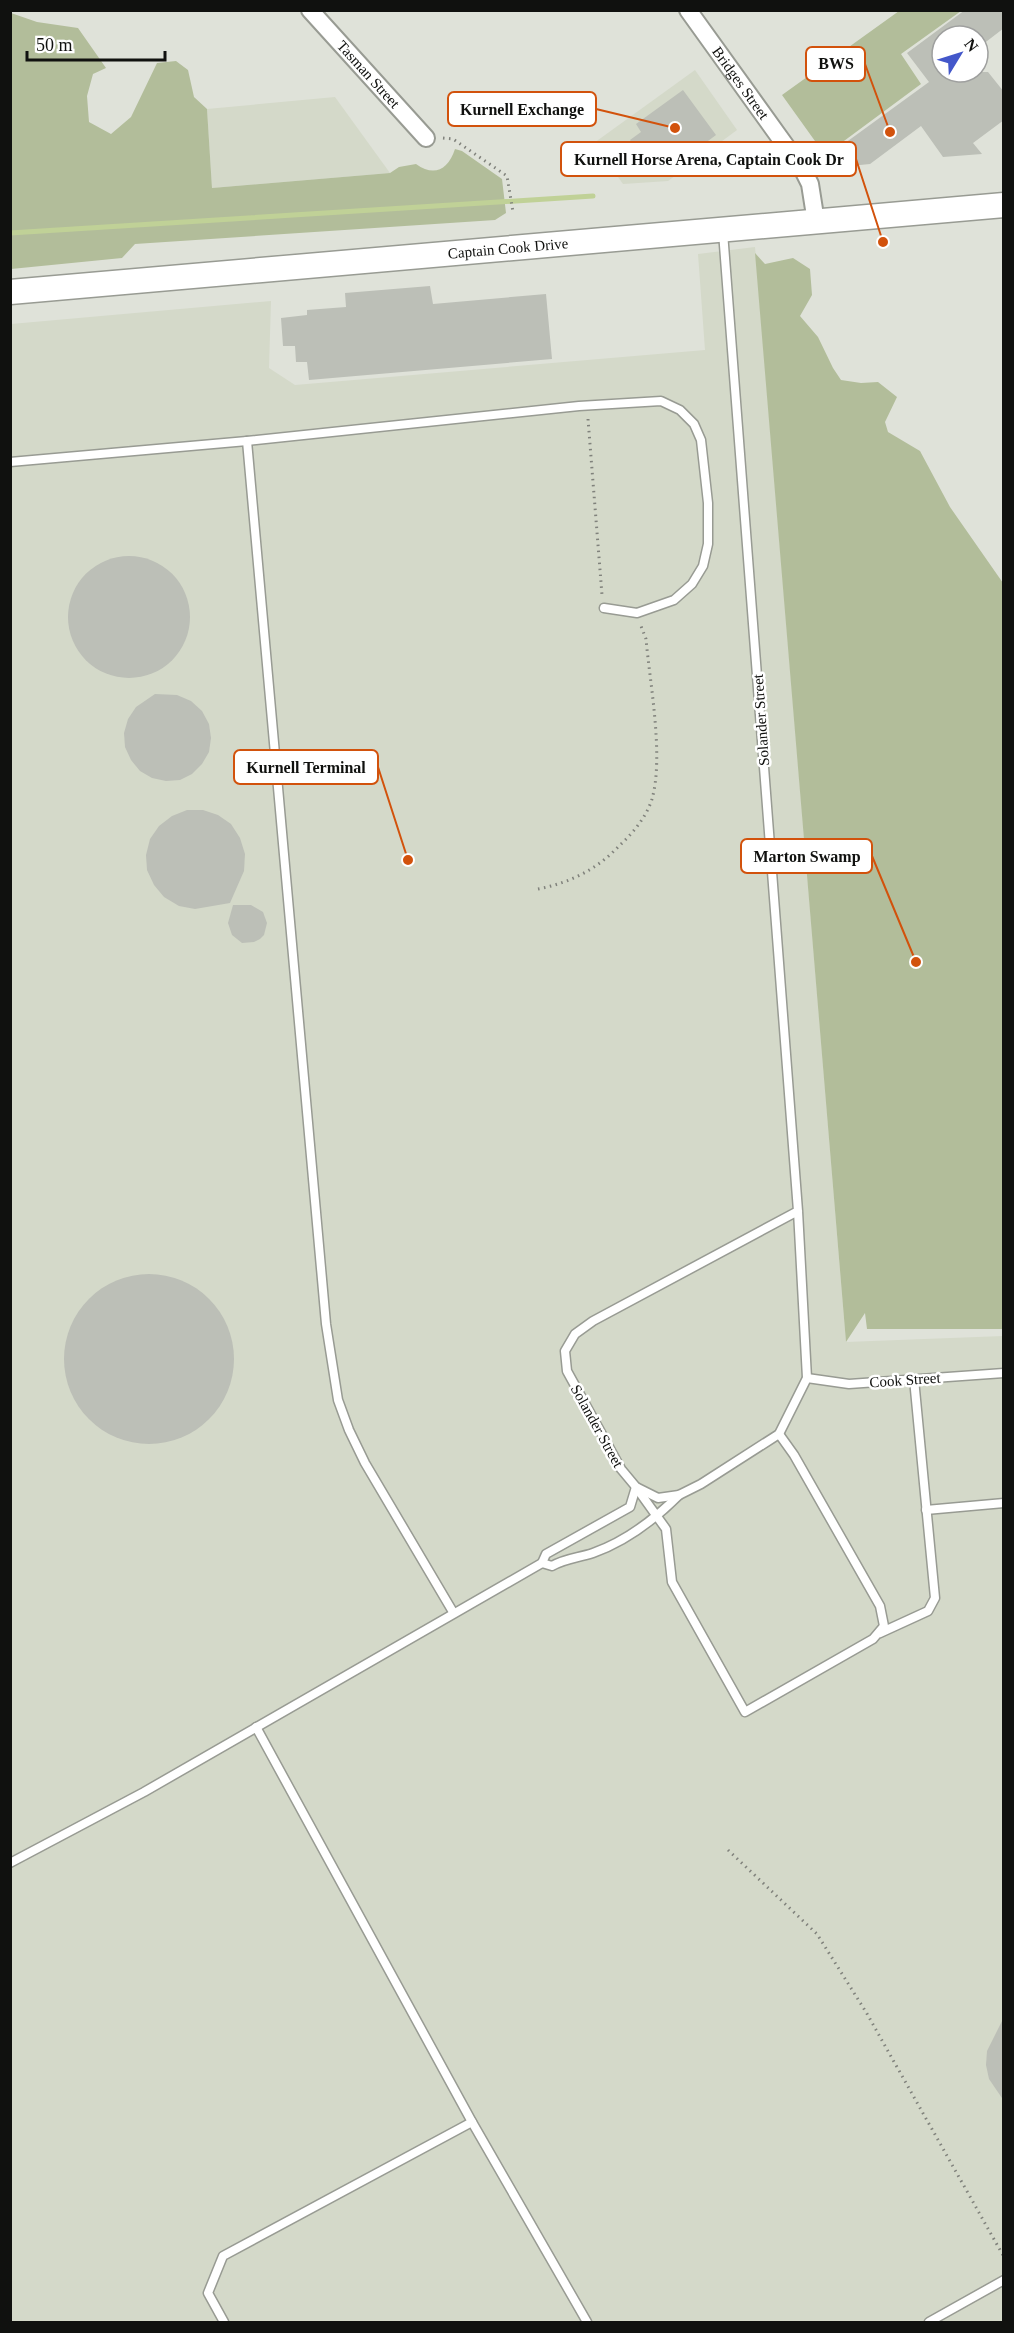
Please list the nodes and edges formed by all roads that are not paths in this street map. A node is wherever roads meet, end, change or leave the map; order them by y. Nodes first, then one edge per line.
1 (310, 10) edge
2 (687, 10) edge
3 (426, 138) road end
4 (1004, 205) edge
5 (816, 222) junction
6 (723, 229) junction
7 (10, 292) edge
8 (247, 441) junction
9 (10, 462) edge
10 (604, 608) road end
11 (798, 1211) junction
12 (1004, 1373) edge
13 (807, 1378) junction
14 (914, 1379) junction
15 (779, 1434) junction
16 (636, 1487) junction
17 (679, 1495) junction
18 (1004, 1503) edge
19 (926, 1510) junction
20 (657, 1517) junction
21 (542, 1563) junction
22 (453, 1612) junction
23 (879, 1633) junction
24 (256, 1727) junction
25 (10, 1863) edge
26 (472, 2122) junction
27 (1004, 2280) edge
28 (224, 2322) edge
29 (587, 2322) edge
30 (929, 2322) edge

1 - 3 street, Tasman Street
2 - 5 street, Bridges Street
4 - 5 main road, Captain Cook Drive
5 - 6 main road, Captain Cook Drive
6 - 7 main road, Captain Cook Drive
6 - 11 lane, Solander Street
8 - 9 lane
8 - 10 lane
8 - 22 lane
11 - 13 lane, Solander Street
11 - 16 lane, Solander Street
12 - 14 lane, Cook Street
13 - 14 lane, Cook Street
13 - 15 lane, Solander Street
14 - 19 lane
15 - 17 lane
15 - 23 lane
16 - 17 lane
16 - 20 lane, Solander Street
16 - 21 lane
17 - 20 lane
18 - 19 lane
19 - 23 lane
20 - 21 lane
20 - 23 lane, Solander Street
21 - 22 lane
22 - 24 lane
24 - 25 lane
24 - 26 lane
26 - 28 lane
26 - 29 lane
27 - 30 lane

